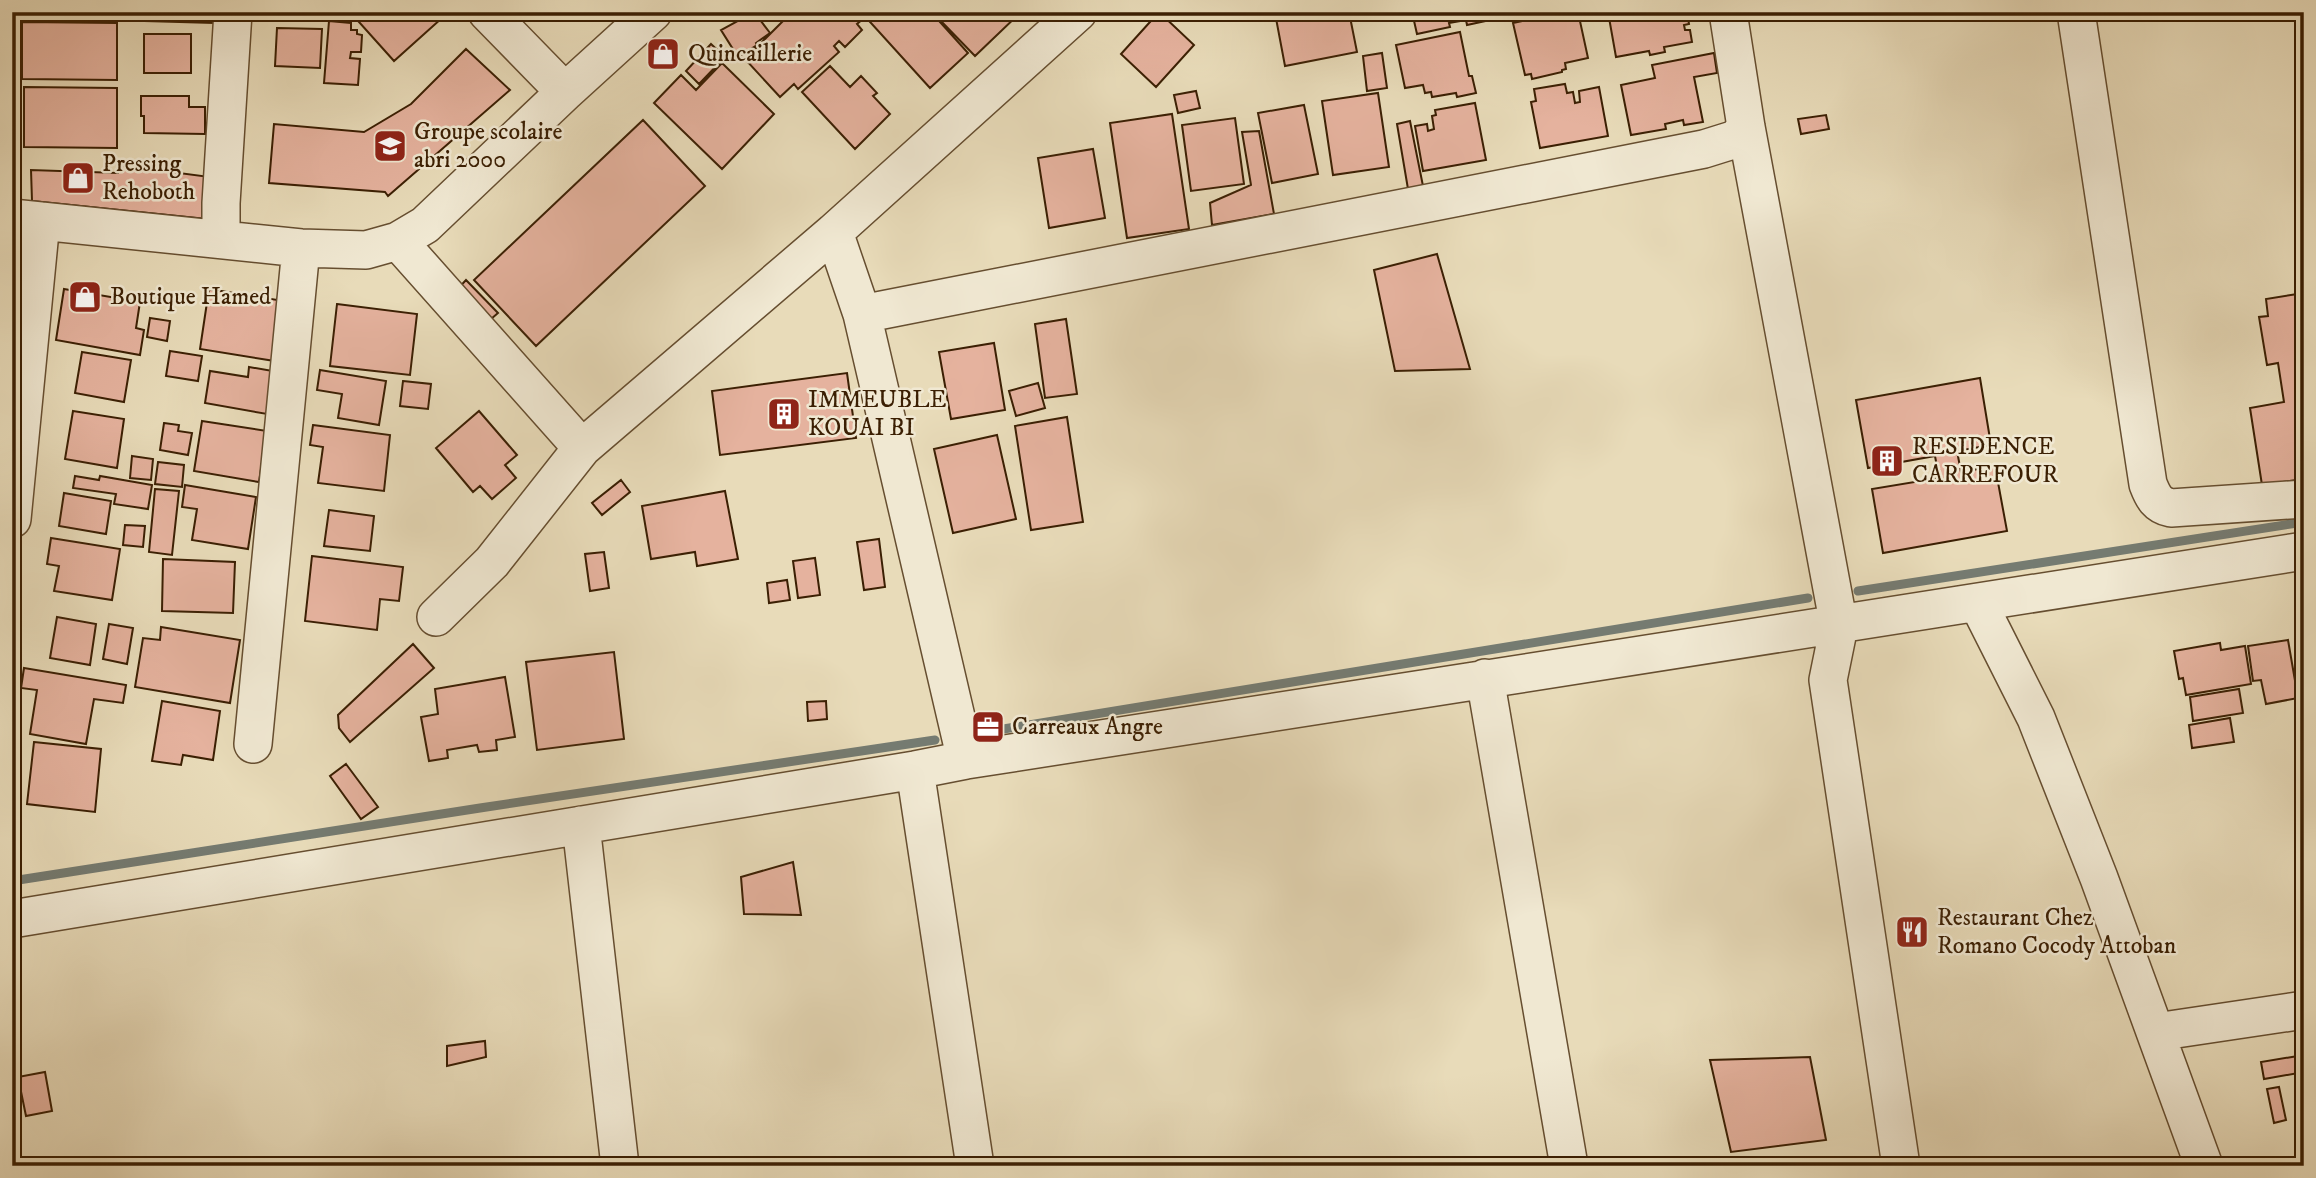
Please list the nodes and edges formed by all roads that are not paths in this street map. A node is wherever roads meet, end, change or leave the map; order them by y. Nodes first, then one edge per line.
1 (233, 12) edge
2 (487, 12) edge
3 (653, 12) edge
4 (1077, 12) edge
5 (1728, 12) edge
6 (2076, 12) edge
7 (565, 92) junction
8 (1746, 127) junction
9 (27, 219) edge
10 (834, 232) junction
11 (221, 239) junction
12 (398, 241) junction
13 (301, 247) junction
14 (862, 314) junction
15 (582, 448) junction
16 (2304, 499) edge
17 (12, 519) edge
18 (2304, 551) edge
19 (1978, 603) junction
20 (436, 617) dead end
21 (1839, 626) junction
22 (1485, 678) junction
23 (253, 744) dead end
24 (965, 760) junction
25 (915, 771) junction
26 (581, 825) junction
27 (12, 919) edge
28 (2304, 1010) edge
29 (2156, 1032) junction
30 (620, 1166) edge
31 (975, 1166) edge
32 (1569, 1166) edge
33 (1902, 1166) edge
34 (2204, 1166) edge

1 - 11 street
2 - 7 street
3 - 7 street
4 - 10 street
5 - 8 street
6 - 16 street
7 - 12 street
8 - 14 street
8 - 21 street
9 - 11 street
9 - 17 street
10 - 14 street
10 - 15 street
11 - 13 street
12 - 13 street
12 - 15 street
13 - 23 street
14 - 24 street
15 - 20 street
18 - 19 street
19 - 21 street
19 - 29 street
21 - 22 street
21 - 33 street
22 - 24 street
22 - 32 street
24 - 25 street
25 - 26 street
25 - 31 street
26 - 27 street
26 - 30 street
28 - 29 street
29 - 34 street

